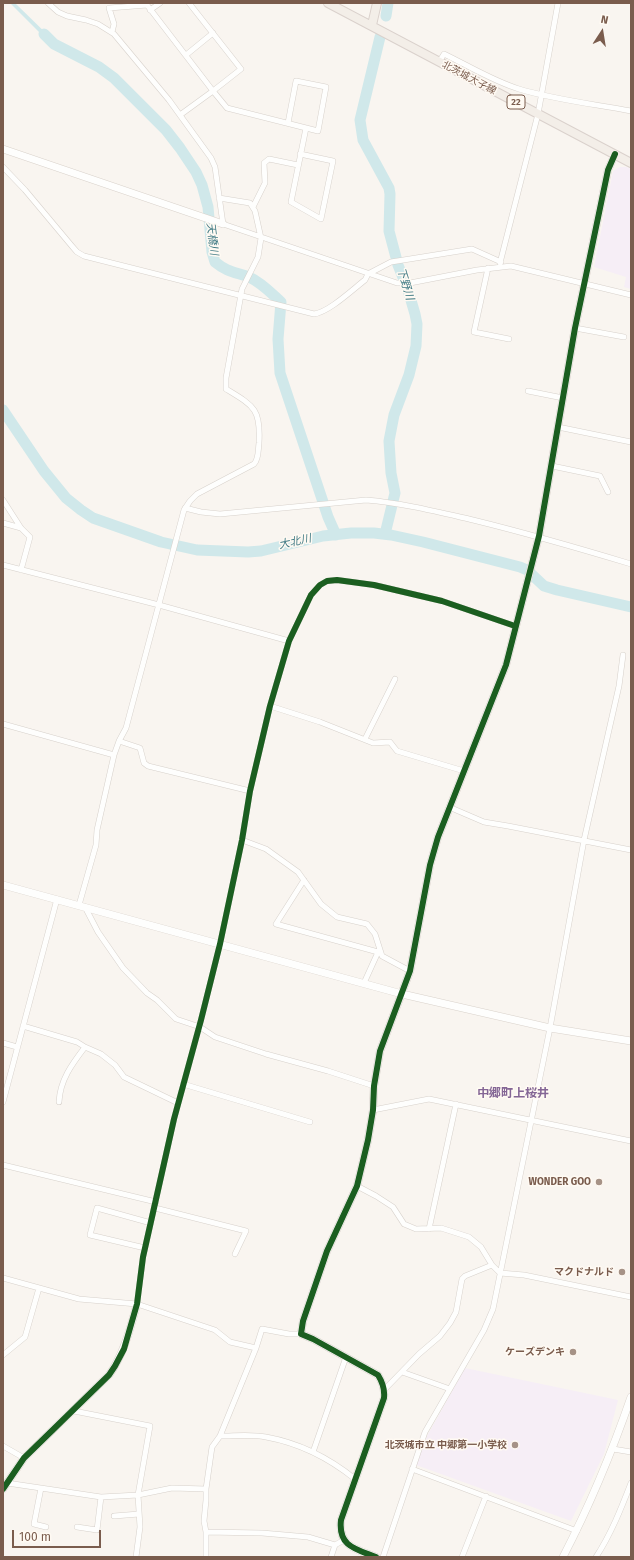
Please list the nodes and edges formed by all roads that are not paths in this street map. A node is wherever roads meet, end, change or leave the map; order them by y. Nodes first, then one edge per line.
1 (48, 3) edge
2 (160, 3) edge
3 (189, 3) edge
4 (328, 3) edge
5 (376, 3) edge
6 (558, 3) edge
7 (150, 10) junction
8 (372, 25) junction
9 (112, 32) junction
10 (213, 33) junction
11 (186, 55) junction
12 (439, 62) junction
13 (213, 91) junction
14 (542, 95) junction
15 (631, 111) edge
16 (538, 114) junction
17 (180, 115) junction
18 (288, 123) junction
19 (306, 128) junction
20 (3, 149) edge
21 (300, 154) junction
22 (614, 154) junction
23 (631, 163) edge
24 (298, 165) junction
25 (3, 167) edge
26 (219, 198) junction
27 (253, 207) junction
28 (222, 224) junction
29 (261, 238) junction
30 (500, 264) junction
31 (488, 268) junction
32 (368, 274) junction
33 (585, 284) junction
34 (240, 296) junction
35 (631, 296) edge
36 (575, 328) junction
37 (624, 337) dead end
38 (509, 339) dead end
39 (528, 391) dead end
40 (563, 398) junction
41 (558, 427) junction
42 (631, 442) edge
43 (552, 466) junction
44 (608, 492) dead end
45 (3, 500) edge
46 (185, 509) junction
47 (3, 523) edge
48 (22, 528) junction
49 (538, 539) junction
50 (631, 564) edge
51 (3, 566) edge
52 (21, 570) junction
53 (159, 605) junction
54 (516, 623) junction
55 (289, 641) junction
56 (623, 655) dead end
57 (395, 679) dead end
58 (270, 706) junction
59 (3, 724) edge
60 (365, 739) junction
61 (119, 741) junction
62 (114, 755) junction
63 (464, 771) junction
64 (250, 791) junction
65 (449, 807) junction
66 (242, 840) junction
67 (584, 840) junction
68 (631, 850) edge
69 (304, 880) junction
70 (3, 885) edge
71 (57, 899) junction
72 (82, 906) junction
73 (220, 944) junction
74 (379, 950) junction
75 (410, 971) junction
76 (364, 983) junction
77 (402, 994) junction
78 (23, 1026) junction
79 (199, 1027) junction
80 (550, 1028) junction
81 (631, 1041) edge
82 (3, 1043) edge
83 (18, 1047) junction
84 (85, 1047) junction
85 (183, 1084) junction
86 (374, 1086) junction
87 (3, 1102) edge
88 (58, 1102) dead end
89 (178, 1103) junction
90 (456, 1104) junction
91 (373, 1110) junction
92 (532, 1120) junction
93 (310, 1122) dead end
94 (631, 1141) edge
95 (3, 1165) edge
96 (356, 1186) junction
97 (155, 1205) junction
98 (151, 1223) junction
99 (429, 1229) junction
100 (145, 1248) junction
101 (235, 1254) dead end
102 (492, 1265) junction
103 (500, 1272) junction
104 (3, 1278) edge
105 (39, 1288) junction
106 (631, 1297) edge
107 (137, 1304) junction
108 (300, 1334) junction
109 (256, 1348) junction
110 (3, 1355) edge
111 (346, 1357) junction
112 (402, 1372) junction
113 (385, 1389) junction
114 (450, 1390) junction
115 (631, 1397) edge
116 (74, 1411) junction
117 (220, 1436) junction
118 (3, 1446) edge
119 (613, 1449) junction
120 (313, 1452) junction
121 (631, 1452) edge
122 (24, 1458) junction
123 (412, 1469) junction
124 (355, 1479) junction
125 (631, 1483) edge
126 (5, 1486) edge
127 (41, 1488) junction
128 (206, 1489) junction
129 (138, 1495) junction
130 (486, 1496) junction
131 (101, 1497) junction
132 (139, 1514) junction
133 (114, 1516) dead end
134 (46, 1527) dead end
135 (77, 1527) dead end
136 (577, 1530) junction
137 (206, 1532) junction
138 (344, 1540) junction
139 (335, 1545) junction
140 (136, 1557) edge
141 (206, 1557) edge
142 (331, 1557) edge
143 (376, 1557) edge
144 (383, 1557) edge
145 (462, 1557) edge
146 (562, 1557) edge
147 (596, 1557) edge

1 - 9 street
2 - 7 street
3 - 10 street
4 - 8 main road, 北茨城大子線 / 22
5 - 8 main road
6 - 14 street
7 - 9 street
7 - 11 street
8 - 12 main road, 北茨城大子線 / 22
9 - 17 street
10 - 11 street
10 - 13 street
11 - 13 street
12 - 14 street
12 - 16 main road, 北茨城大子線 / 22
13 - 17 street
13 - 18 street
14 - 15 street
14 - 16 street
16 - 22 main road, 北茨城大子線 / 22
16 - 30 street
17 - 26 street
18 - 19 street
18 - 19 street
19 - 21 street
20 - 28 street
21 - 24 street
21 - 24 street
22 - 23 main road, 北茨城大子線 / 22
22 - 33 street
24 - 27 street
25 - 34 street
26 - 27 street
26 - 28 street
27 - 29 street
28 - 29 street
29 - 32 street
29 - 34 street
30 - 31 street
30 - 32 street
30 - 33 street
31 - 32 street
31 - 38 street
32 - 34 street
33 - 35 street
33 - 36 street
34 - 46 street
36 - 37 street
36 - 40 street
39 - 40 street
40 - 41 street
41 - 42 street
41 - 43 street
43 - 44 street
43 - 49 street
45 - 48 street
46 - 49 street
46 - 53 street
47 - 48 street
48 - 52 street
49 - 50 street
49 - 54 street
51 - 52 street
52 - 53 street
53 - 55 street
53 - 61 street
54 - 55 street
54 - 63 street
55 - 58 street
56 - 67 street
57 - 60 street
58 - 60 street
58 - 64 street
59 - 62 street
60 - 63 street
61 - 62 street
61 - 64 street
62 - 72 street
63 - 65 street
64 - 66 street
65 - 67 street
65 - 75 street
66 - 69 street
66 - 73 street
67 - 68 street
67 - 80 street
69 - 74 street
69 - 74 street
70 - 71 street
71 - 72 street
71 - 78 street
72 - 73 street
72 - 79 street
73 - 76 street
73 - 79 street
74 - 75 street
74 - 76 street
75 - 77 street
76 - 77 street
77 - 80 street
77 - 86 street
78 - 83 street
78 - 84 street
79 - 85 street
79 - 86 street
80 - 81 street
80 - 92 street
82 - 83 street
83 - 87 street
84 - 88 street
84 - 89 street
85 - 89 street
85 - 93 street
86 - 91 street
89 - 97 street
90 - 91 street
90 - 92 street
90 - 99 street
91 - 96 street
92 - 94 street
92 - 103 street
95 - 97 street
96 - 99 street
96 - 108 street
97 - 98 street
97 - 101 street
98 - 100 street
98 - 100 street
99 - 102 street
100 - 107 street
102 - 103 street
102 - 112 street
103 - 106 street
103 - 114 street
104 - 105 street
105 - 107 street
105 - 110 street
107 - 109 street
107 - 116 street
108 - 109 street
108 - 111 street
109 - 117 street
111 - 113 street
111 - 120 street
112 - 113 street
112 - 114 street
113 - 124 street
114 - 123 street
115 - 119 street
116 - 122 street
116 - 129 street
117 - 120 street
117 - 128 street
118 - 122 street
119 - 121 street
119 - 136 street
120 - 124 street
122 - 126 street
123 - 130 street
123 - 144 street
124 - 138 street
125 - 147 street
126 - 127 street
127 - 131 street
127 - 134 street
128 - 129 street
128 - 137 street
129 - 131 street
129 - 132 street
130 - 136 street
130 - 145 street
131 - 135 street
132 - 133 street
132 - 140 street
136 - 146 street
137 - 139 street
137 - 141 street
138 - 139 street
138 - 143 street
139 - 142 street

